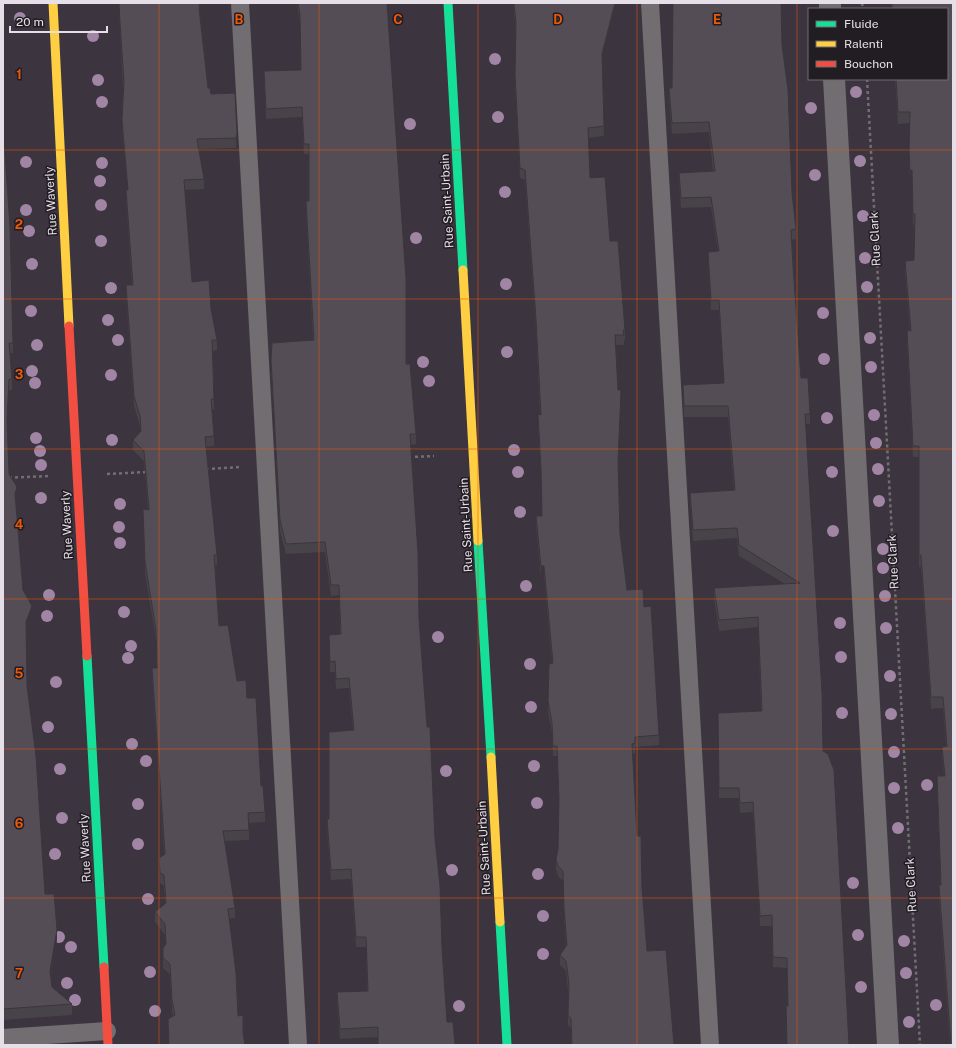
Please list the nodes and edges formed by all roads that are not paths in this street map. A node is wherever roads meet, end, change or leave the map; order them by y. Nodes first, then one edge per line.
1 (53, 3) edge
2 (240, 3) edge
3 (448, 3) edge
4 (650, 3) edge
5 (834, 80) edge
6 (3, 1038) edge
7 (108, 1038) edge
8 (298, 1045) edge
9 (507, 1045) edge
10 (710, 1045) edge
11 (888, 1045) edge

1 - 7 main road, Rue Waverly
2 - 8 lane
3 - 9 main road, Rue Saint-Urbain
4 - 10 lane
5 - 11 street
6 - 7 lane

